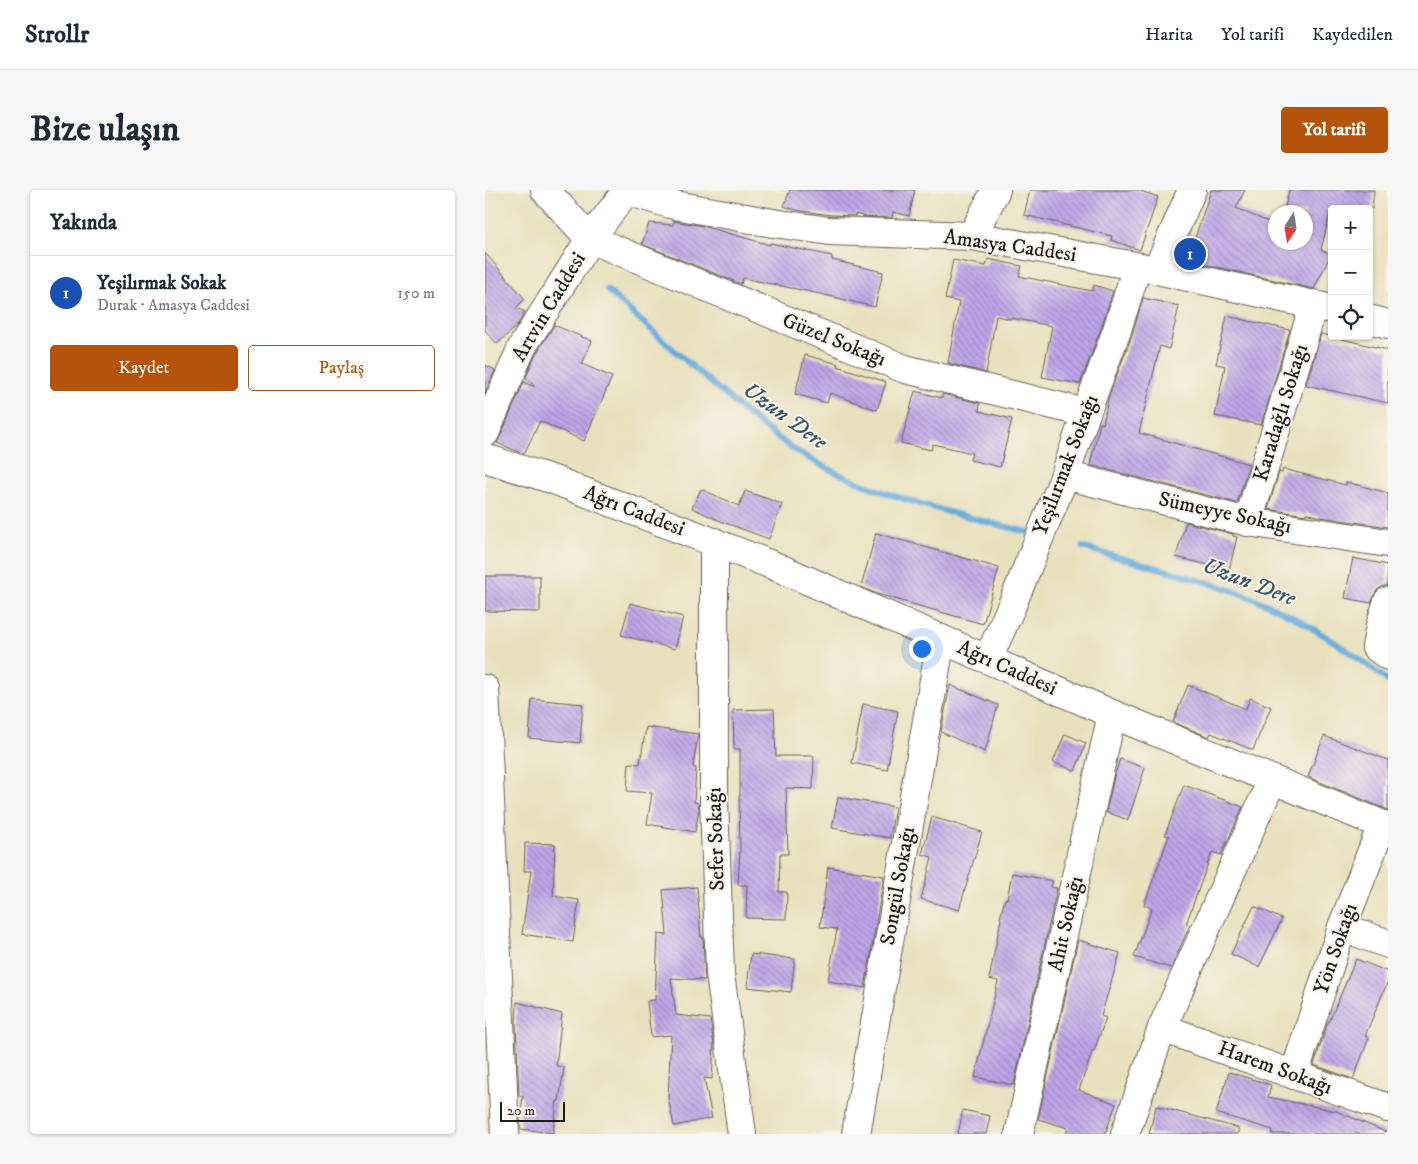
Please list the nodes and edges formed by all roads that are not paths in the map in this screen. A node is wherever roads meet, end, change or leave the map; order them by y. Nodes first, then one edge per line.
1 (545, 190) edge
2 (627, 190) edge
3 (997, 190) edge
4 (1192, 190) edge
5 (972, 236) junction
6 (590, 239) junction
7 (1147, 268) junction
8 (1323, 307) edge
9 (1373, 320) edge
10 (1388, 324) edge
11 (1086, 413) junction
12 (485, 433) edge
13 (485, 458) edge
14 (1065, 475) junction
15 (1248, 522) junction
16 (714, 542) junction
17 (1388, 543) edge
18 (1388, 601) edge
19 (941, 639) junction
20 (1388, 656) edge
21 (988, 660) junction
22 (485, 689) edge
23 (1112, 714) junction
24 (1272, 780) junction
25 (1385, 826) edge
26 (1342, 927) junction
27 (1388, 944) edge
28 (1162, 1028) junction
29 (1294, 1075) junction
30 (1388, 1108) edge
31 (505, 1134) edge
32 (742, 1134) edge
33 (855, 1134) edge
34 (1019, 1134) edge
35 (1125, 1134) edge

1 - 6 street
2 - 5 street, Amasya Caddesi
2 - 6 street, Artvin Caddesi
3 - 5 street
4 - 7 street, Yeşilırmak Sokağı
5 - 7 street, Amasya Caddesi
6 - 11 street, Güzel Sokağı
6 - 12 street, Artvin Caddesi
7 - 8 street, Amasya Caddesi
7 - 11 street, Yeşilırmak Sokağı
8 - 15 street, Karadağlı Sokağı
9 - 10 street
11 - 14 street, Yeşilırmak Sokağı
13 - 16 street, Ağrı Caddesi
14 - 15 street, Sümeyye Sokağı
14 - 21 street, Yeşilırmak Sokağı
15 - 17 street, Sümeyye Sokağı
16 - 19 street, Ağrı Caddesi
16 - 32 street, Sefer Sokağı
18 - 20 street
19 - 21 street, Ağrı Caddesi
19 - 33 street, Songül Sokağı
21 - 23 street, Ağrı Caddesi
22 - 31 street
23 - 24 street, Ağrı Caddesi
23 - 34 street, Ahit Sokağı
24 - 25 street, Ağrı Caddesi
24 - 28 street
25 - 26 street, Yön Sokağı
26 - 27 street
26 - 29 street, Yön Sokağı
28 - 29 street, Harem Sokağı
28 - 35 street
29 - 30 street, Harem Sokağı

